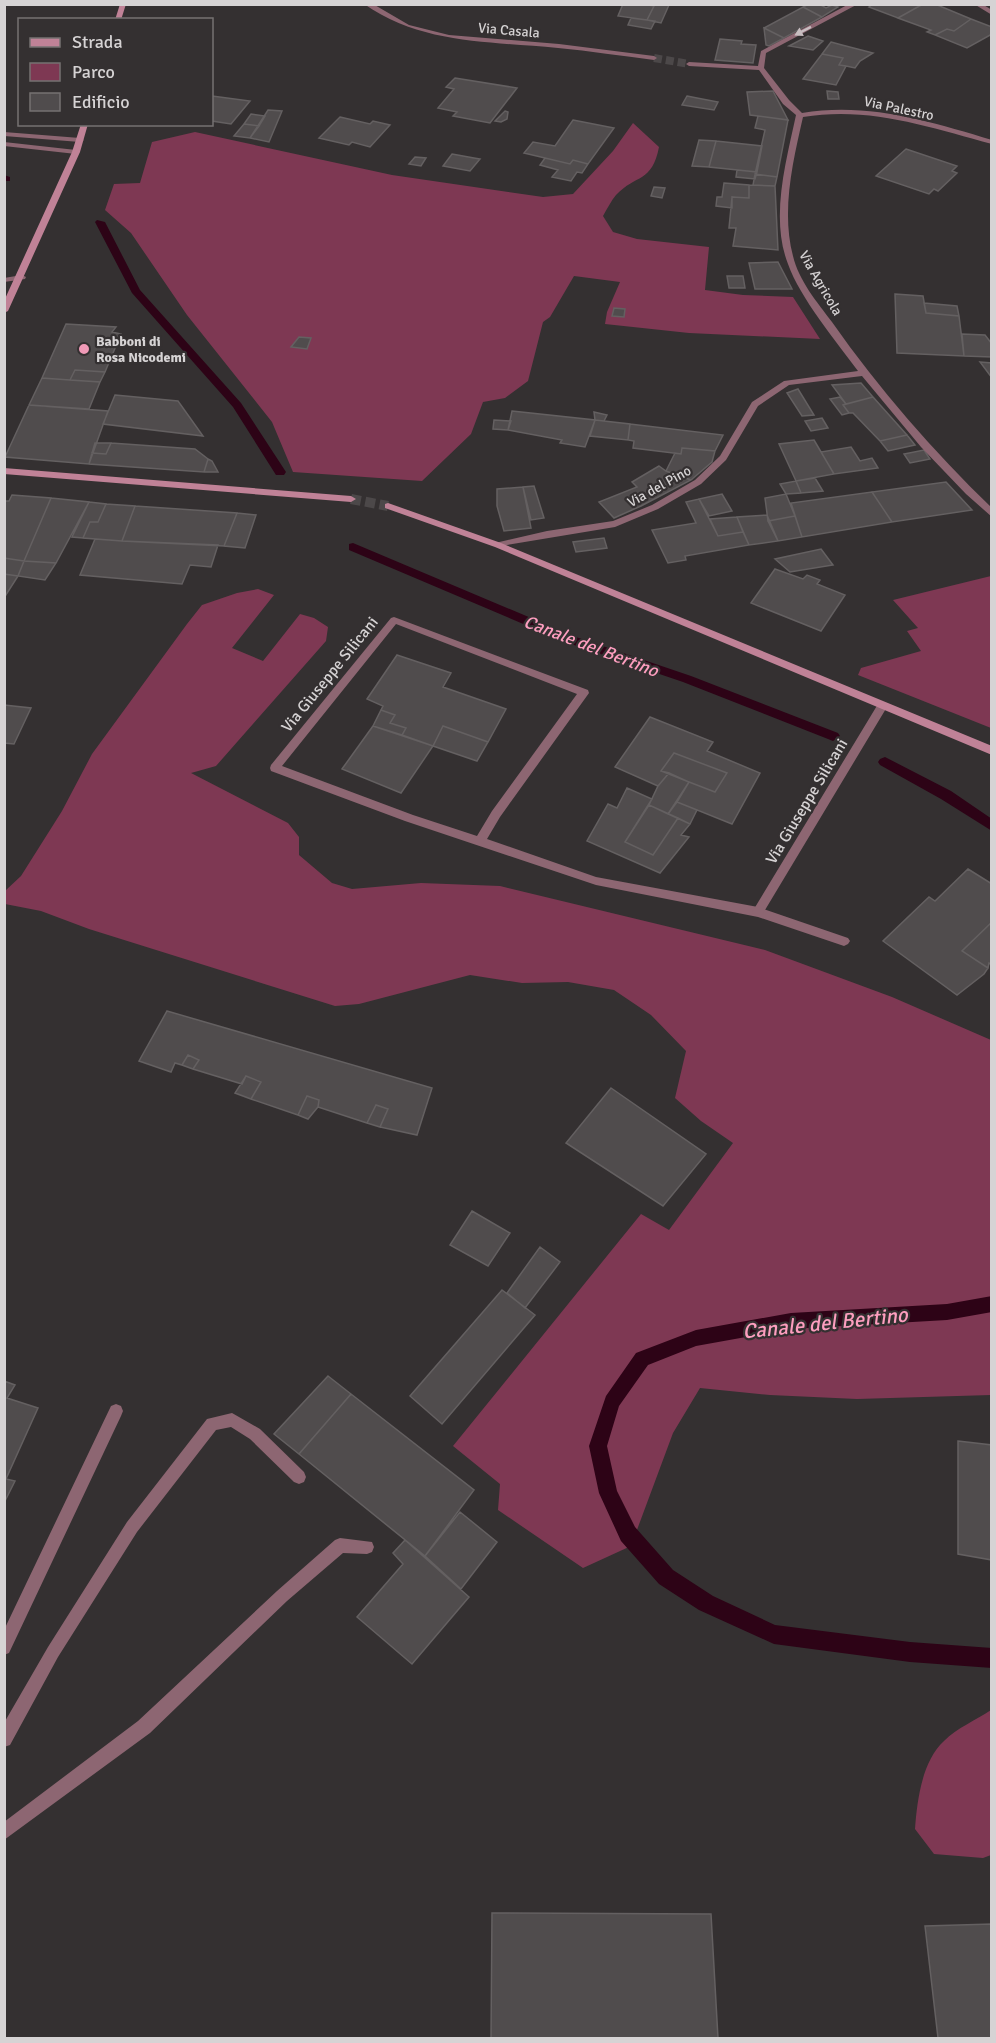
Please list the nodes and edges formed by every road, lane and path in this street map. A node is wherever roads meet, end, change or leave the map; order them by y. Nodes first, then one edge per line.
1 (367, 4) edge
2 (855, 4) edge
3 (977, 4) edge
4 (992, 13) edge
5 (654, 58) tunnel mouth
6 (689, 63) tunnel mouth
7 (761, 68) junction
8 (800, 116) junction
9 (84, 126) edge
10 (4, 134) edge
11 (80, 140) junction
12 (992, 142) edge
13 (4, 144) edge
14 (76, 152) junction
15 (22, 277) junction
16 (4, 280) edge
17 (4, 311) edge
18 (862, 373) junction
19 (4, 471) edge
20 (351, 499) tunnel mouth
21 (388, 506) tunnel mouth
22 (992, 514) edge
23 (498, 545) junction
24 (882, 707) junction
25 (992, 751) edge
26 (480, 841) junction
27 (758, 912) junction
28 (844, 941) dead end
29 (116, 1411) dead end
30 (299, 1477) dead end
31 (367, 1547) dead end
32 (4, 1648) edge
33 (4, 1739) edge
34 (4, 1832) edge

1 - 5 street, Via Casala
2 -> 7 street
3 - 4 street
6 - 7 street
7 - 8 street
8 - 12 street, Via Palestro
8 - 18 street, Via Agricola
9 - 11 street
10 - 11 street
11 - 14 street
13 - 14 street
14 - 15 street
15 - 16 street
15 - 17 street
18 - 22 street, Via Agricola
18 - 23 street, Via del Pino
19 - 20 street
21 - 23 street
23 - 24 street
24 - 25 street
24 - 27 street, Via Giuseppe Silicani
26 - 26 street, Via Giuseppe Silicani
26 - 27 street, Via Giuseppe Silicani
27 - 28 street, Via Giuseppe Silicani
29 - 32 street
30 - 33 street
31 - 34 street

